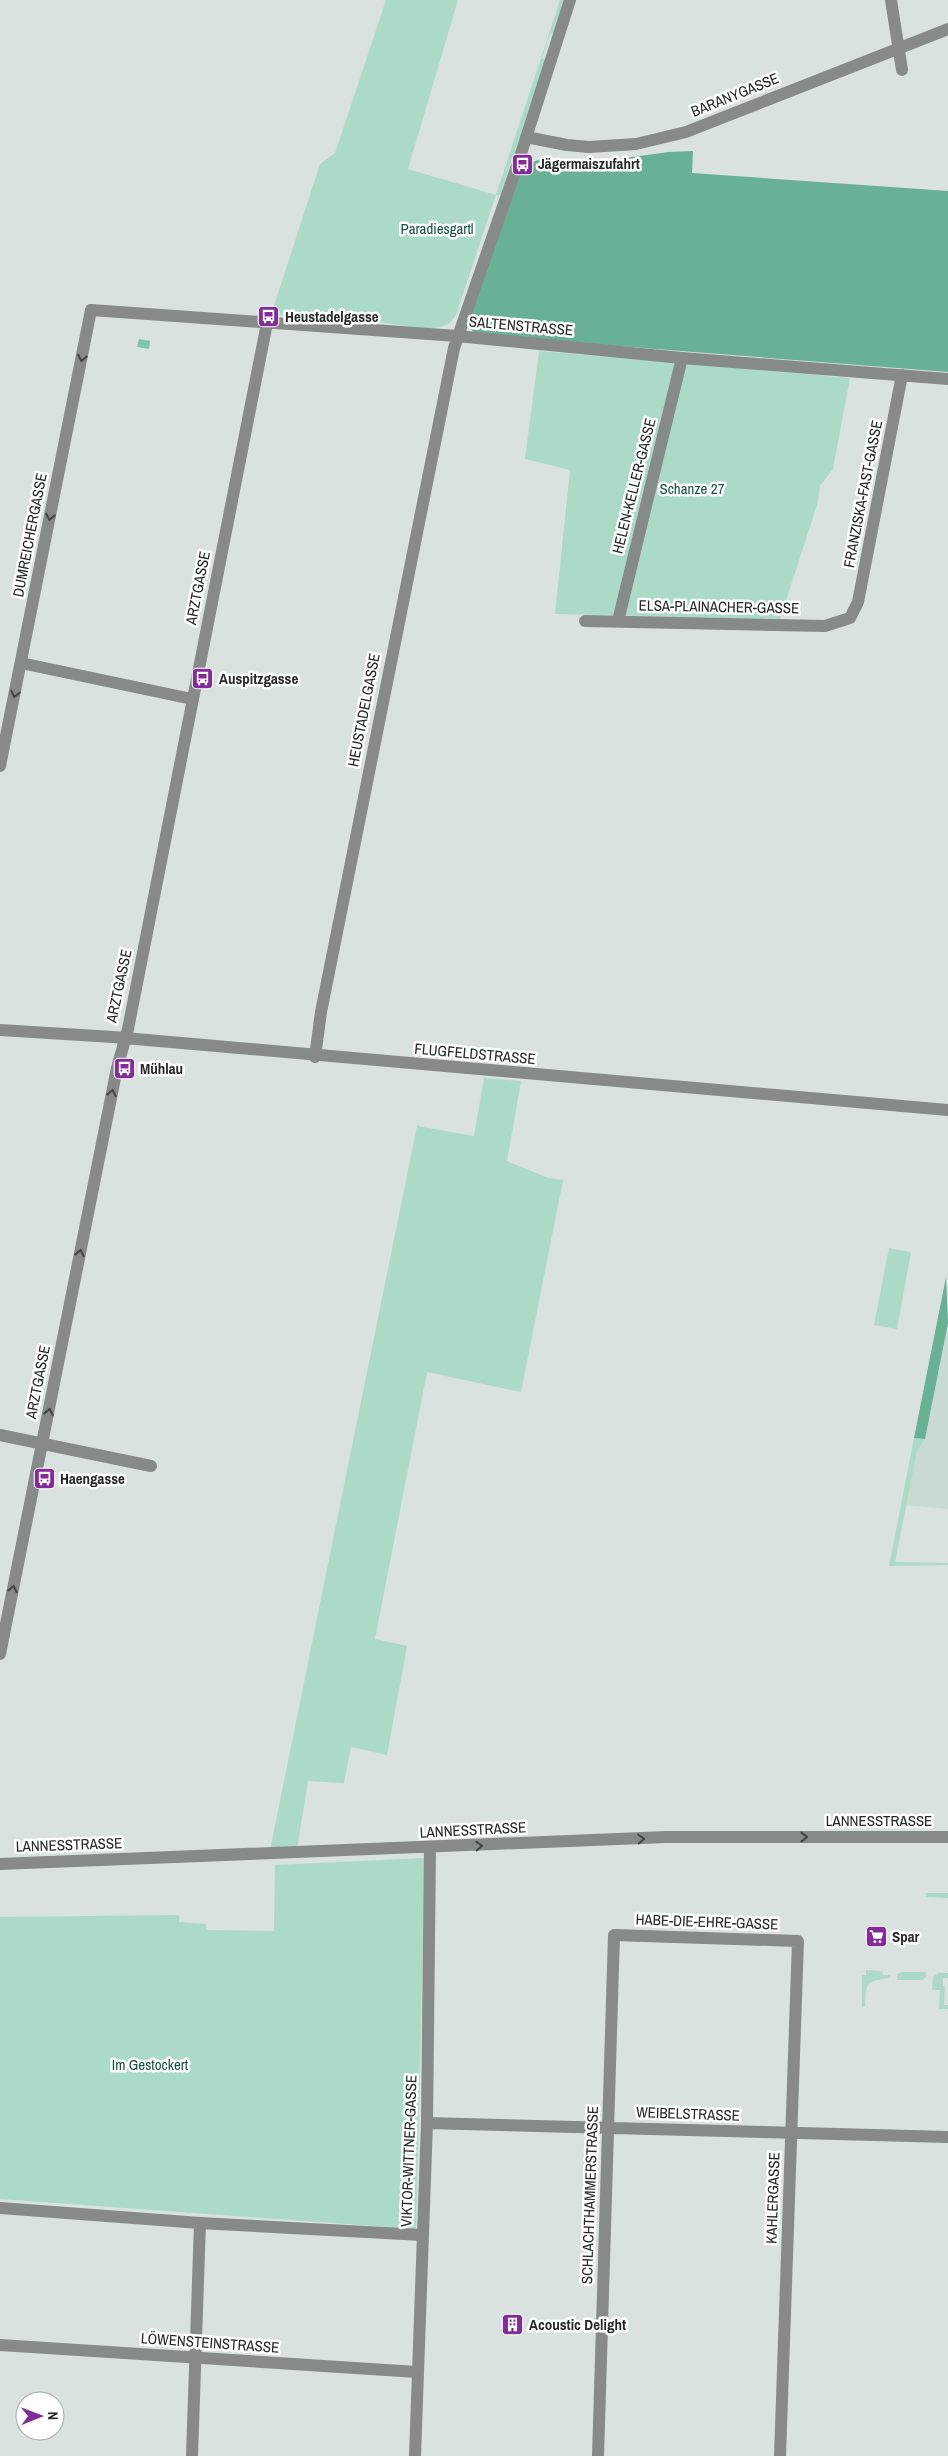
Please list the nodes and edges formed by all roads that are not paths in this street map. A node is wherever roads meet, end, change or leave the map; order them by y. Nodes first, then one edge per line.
1 (570, 0) edge
2 (891, 0) edge
3 (948, 29) edge
4 (899, 48) junction
5 (902, 70) dead end
6 (526, 137) junction
7 (91, 310) joint
8 (267, 324) junction
9 (457, 336) junction
10 (682, 358) junction
11 (902, 375) junction
12 (948, 379) edge
13 (850, 618) joint
14 (585, 621) dead end
15 (618, 621) junction
16 (21, 663) junction
17 (192, 699) junction
18 (0, 766) edge
19 (0, 1030) edge
20 (124, 1040) junction
21 (314, 1056) junction
22 (948, 1110) edge
23 (0, 1435) edge
24 (42, 1444) junction
25 (150, 1466) dead end
26 (0, 1654) edge
27 (948, 1837) edge
28 (430, 1848) junction
29 (0, 1864) edge
30 (614, 1936) joint
31 (798, 1941) joint
32 (426, 2123) junction
33 (607, 2128) junction
34 (791, 2133) junction
35 (948, 2137) edge
36 (0, 2208) edge
37 (200, 2223) junction
38 (422, 2235) junction
39 (0, 2345) edge
40 (195, 2359) junction
41 (417, 2372) junction
42 (192, 2456) edge
43 (415, 2456) edge
44 (598, 2456) edge
45 (780, 2456) edge

1 - 6 street, HEUSTADELGASSE
2 - 4 street
3 - 4 street, BARANYGASSE
4 - 5 street
4 - 6 street, BARANYGASSE
6 - 9 street, HEUSTADELGASSE
7 - 8 street, SALTENSTRASSE
7 -> 16 street, DUMREICHERGASSE
8 - 9 street, SALTENSTRASSE
8 - 17 street, ARZTGASSE
9 - 10 street, SALTENSTRASSE
9 - 21 street, HEUSTADELGASSE
10 - 11 street, SALTENSTRASSE
10 - 15 street, HELEN-KELLER-GASSE
11 - 12 street, SALTENSTRASSE
11 - 13 street, FRANZISKA-FAST-GASSE
13 - 15 street, ELSA-PLAINACHER-GASSE
14 - 15 street, ELSA-PLAINACHER-GASSE
16 - 17 street
16 -> 18 street, DUMREICHERGASSE
17 - 20 street, ARZTGASSE
19 - 20 street, FLUGFELDSTRASSE
20 - 21 street, FLUGFELDSTRASSE
24 -> 20 street, ARZTGASSE
21 - 22 street, FLUGFELDSTRASSE
23 - 24 street
24 - 25 street
26 -> 24 street, ARZTGASSE
28 -> 27 street, LANNESSTRASSE
28 - 29 street, LANNESSTRASSE
28 - 32 street, VIKTOR-WITTNER-GASSE
30 - 31 street, HABE-DIE-EHRE-GASSE
30 - 33 street, SCHLACHTHAMMERSTRASSE
31 - 34 street, KAHLERGASSE
32 - 33 street, WEIBELSTRASSE
32 - 38 street, VIKTOR-WITTNER-GASSE
33 - 34 street, WEIBELSTRASSE
33 - 44 street, SCHLACHTHAMMERSTRASSE
34 - 35 street, WEIBELSTRASSE
34 - 45 street, KAHLERGASSE
36 - 37 street
37 - 38 street
37 - 40 street
38 - 41 street, VIKTOR-WITTNER-GASSE
39 - 40 street, LÖWENSTEINSTRASSE
40 - 41 street, LÖWENSTEINSTRASSE
40 - 42 street
41 - 43 street, VIKTOR-WITTNER-GASSE

